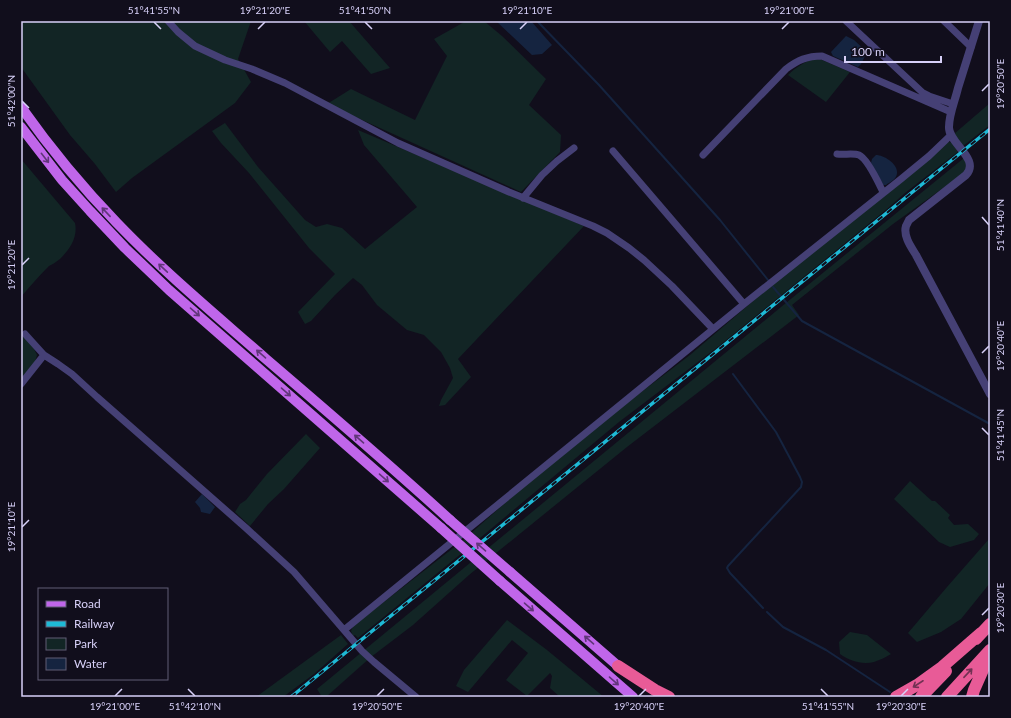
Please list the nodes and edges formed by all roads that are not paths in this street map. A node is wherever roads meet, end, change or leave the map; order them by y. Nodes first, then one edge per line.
1 (168, 21) edge
2 (846, 21) edge
3 (944, 21) edge
4 (979, 21) edge
5 (971, 47) junction
6 (21, 107) edge
7 (952, 108) junction
8 (21, 127) edge
9 (951, 135) junction
10 (574, 148) dead end
11 (613, 151) dead end
12 (837, 154) dead end
13 (703, 155) dead end
14 (883, 192) junction
15 (523, 198) junction
16 (744, 304) junction
17 (713, 329) junction
18 (25, 334) dead end
19 (44, 355) junction
20 (21, 384) edge
21 (990, 394) edge
22 (990, 624) edge
23 (344, 630) junction
24 (981, 633) junction
25 (990, 650) edge
26 (990, 654) edge
27 (618, 666) junction
28 (416, 697) edge
29 (633, 697) edge
30 (653, 697) edge
31 (668, 697) edge
32 (896, 697) edge
33 (921, 697) edge
34 (947, 697) edge
35 (972, 697) edge

1 - 15 street
2 - 7 street
3 - 5 street
4 - 5 street
5 - 7 street
27 -> 6 main road, bridge
7 - 9 street
7 - 13 street
8 -> 29 main road, bridge
9 - 14 street
9 - 21 street
10 - 15 street
11 - 16 street
12 - 14 street
14 - 16 street
15 - 17 street
16 - 17 street
17 - 23 street
18 - 19 street
19 - 20 street
19 - 23 street
22 - 24 highway
23 - 28 street
24 -> 32 highway
24 - 33 highway
34 -> 25 highway
26 - 35 highway
27 - 30 highway
27 - 31 highway

